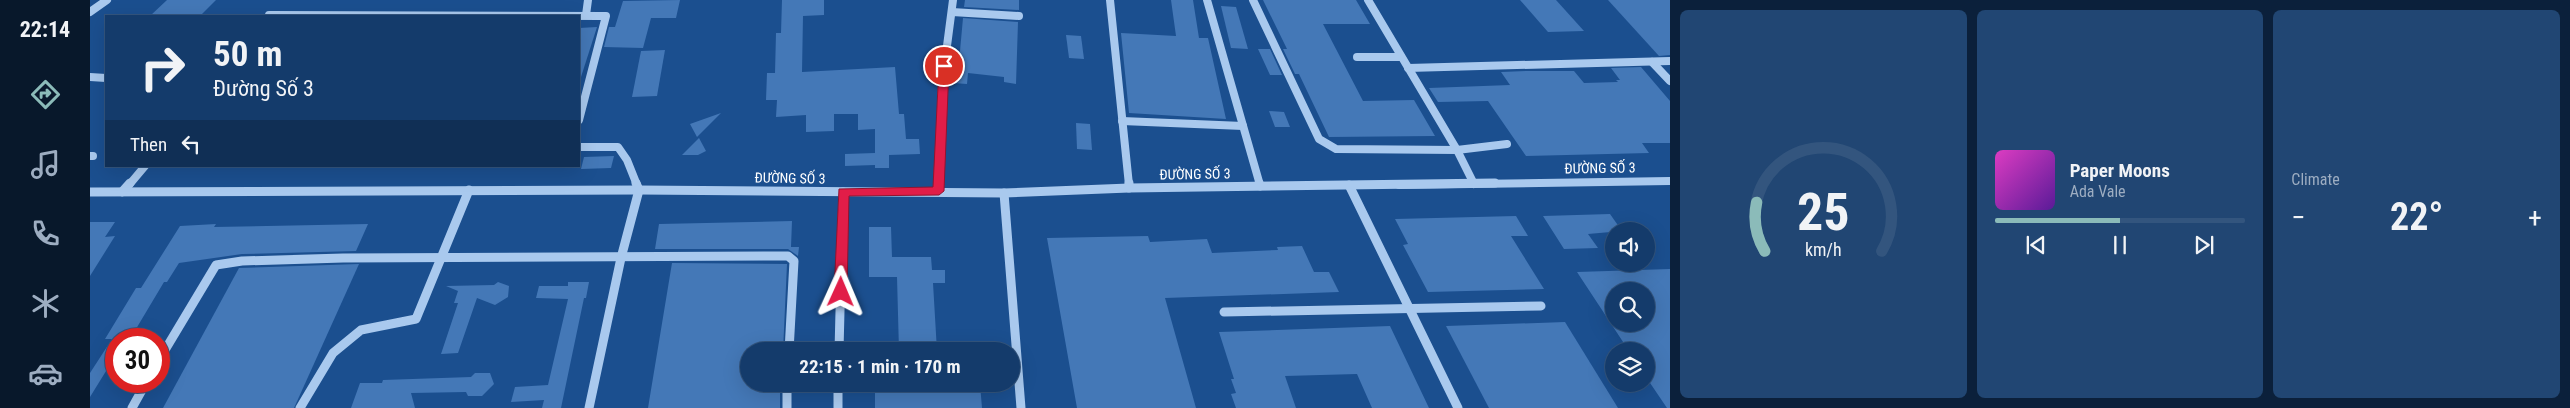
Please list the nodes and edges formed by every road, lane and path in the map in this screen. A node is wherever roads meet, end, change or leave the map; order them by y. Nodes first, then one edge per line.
1 (107, 0) edge
2 (588, 0) edge
3 (953, 0) edge
4 (1110, 0) edge
5 (1208, 0) edge
6 (1253, 0) edge
7 (1368, 0) edge
8 (90, 12) edge
9 (952, 12) junction
10 (586, 14) junction
11 (269, 15) edge
12 (1019, 16) dead end
13 (1357, 57) dead end
14 (1401, 57) junction
15 (1652, 62) junction
16 (1670, 62) edge
17 (1408, 68) junction
18 (90, 77) edge
19 (105, 78) edge
20 (1670, 81) edge
21 (580, 116) edge
22 (1122, 121) junction
23 (1243, 126) junction
24 (1507, 144) dead end
25 (580, 147) edge
26 (1457, 150) junction
27 (144, 167) edge
28 (1670, 181) edge
29 (1474, 184) junction
30 (1349, 185) junction
31 (1260, 186) junction
32 (1129, 188) junction
33 (469, 190) junction
34 (639, 190) junction
35 (939, 191) junction
36 (90, 192) edge
37 (122, 192) junction
38 (843, 192) junction
39 (1004, 193) junction
40 (440, 257) junction
41 (621, 258) junction
42 (1541, 306) dead end
43 (1410, 310) junction
44 (1224, 312) dead end
45 (170, 342) edge
46 (790, 342) edge
47 (839, 342) edge
48 (788, 392) edge
49 (838, 392) edge
50 (140, 393) edge
51 (132, 408) edge
52 (300, 408) edge
53 (589, 408) edge
54 (787, 408) edge
55 (838, 408) edge
56 (1020, 408) edge
57 (1458, 408) edge

1 - 8 street
2 - 10 street
3 - 9 street
4 - 22 lane
5 - 23 street
6 - 26 street
7 - 14 street
9 - 12 street
9 - 35 street
10 - 11 street
10 - 21 street
13 - 14 street
14 - 17 street
15 - 16 street
15 - 17 street
15 - 20 street
17 - 26 street
18 - 19 street
22 - 23 street
22 - 32 lane
23 - 31 street
24 - 26 street
25 - 34 street
26 - 29 street
27 - 37 street
28 - 29 street, ĐƯỜNG SỐ 3
29 - 30 street, ĐƯỜNG SỐ 3
30 - 31 street, ĐƯỜNG SỐ 3
30 - 43 street
31 - 32 street, ĐƯỜNG SỐ 3
32 - 39 street, ĐƯỜNG SỐ 3
33 - 34 street, ĐƯỜNG SỐ 3
33 - 37 street, ĐƯỜNG SỐ 3
33 - 40 street
34 - 38 street, ĐƯỜNG SỐ 3
34 - 41 street
35 - 38 street, ĐƯỜNG SỐ 3
35 - 39 street, ĐƯỜNG SỐ 3
36 - 37 street, ĐƯỜNG SỐ 3
38 - 47 street
39 - 56 street
40 - 41 street
40 - 45 street
40 - 52 street
41 - 46 street
41 - 53 street
42 - 43 street
43 - 44 street
43 - 57 street
48 - 54 lane
49 - 55 street
50 - 51 lane

